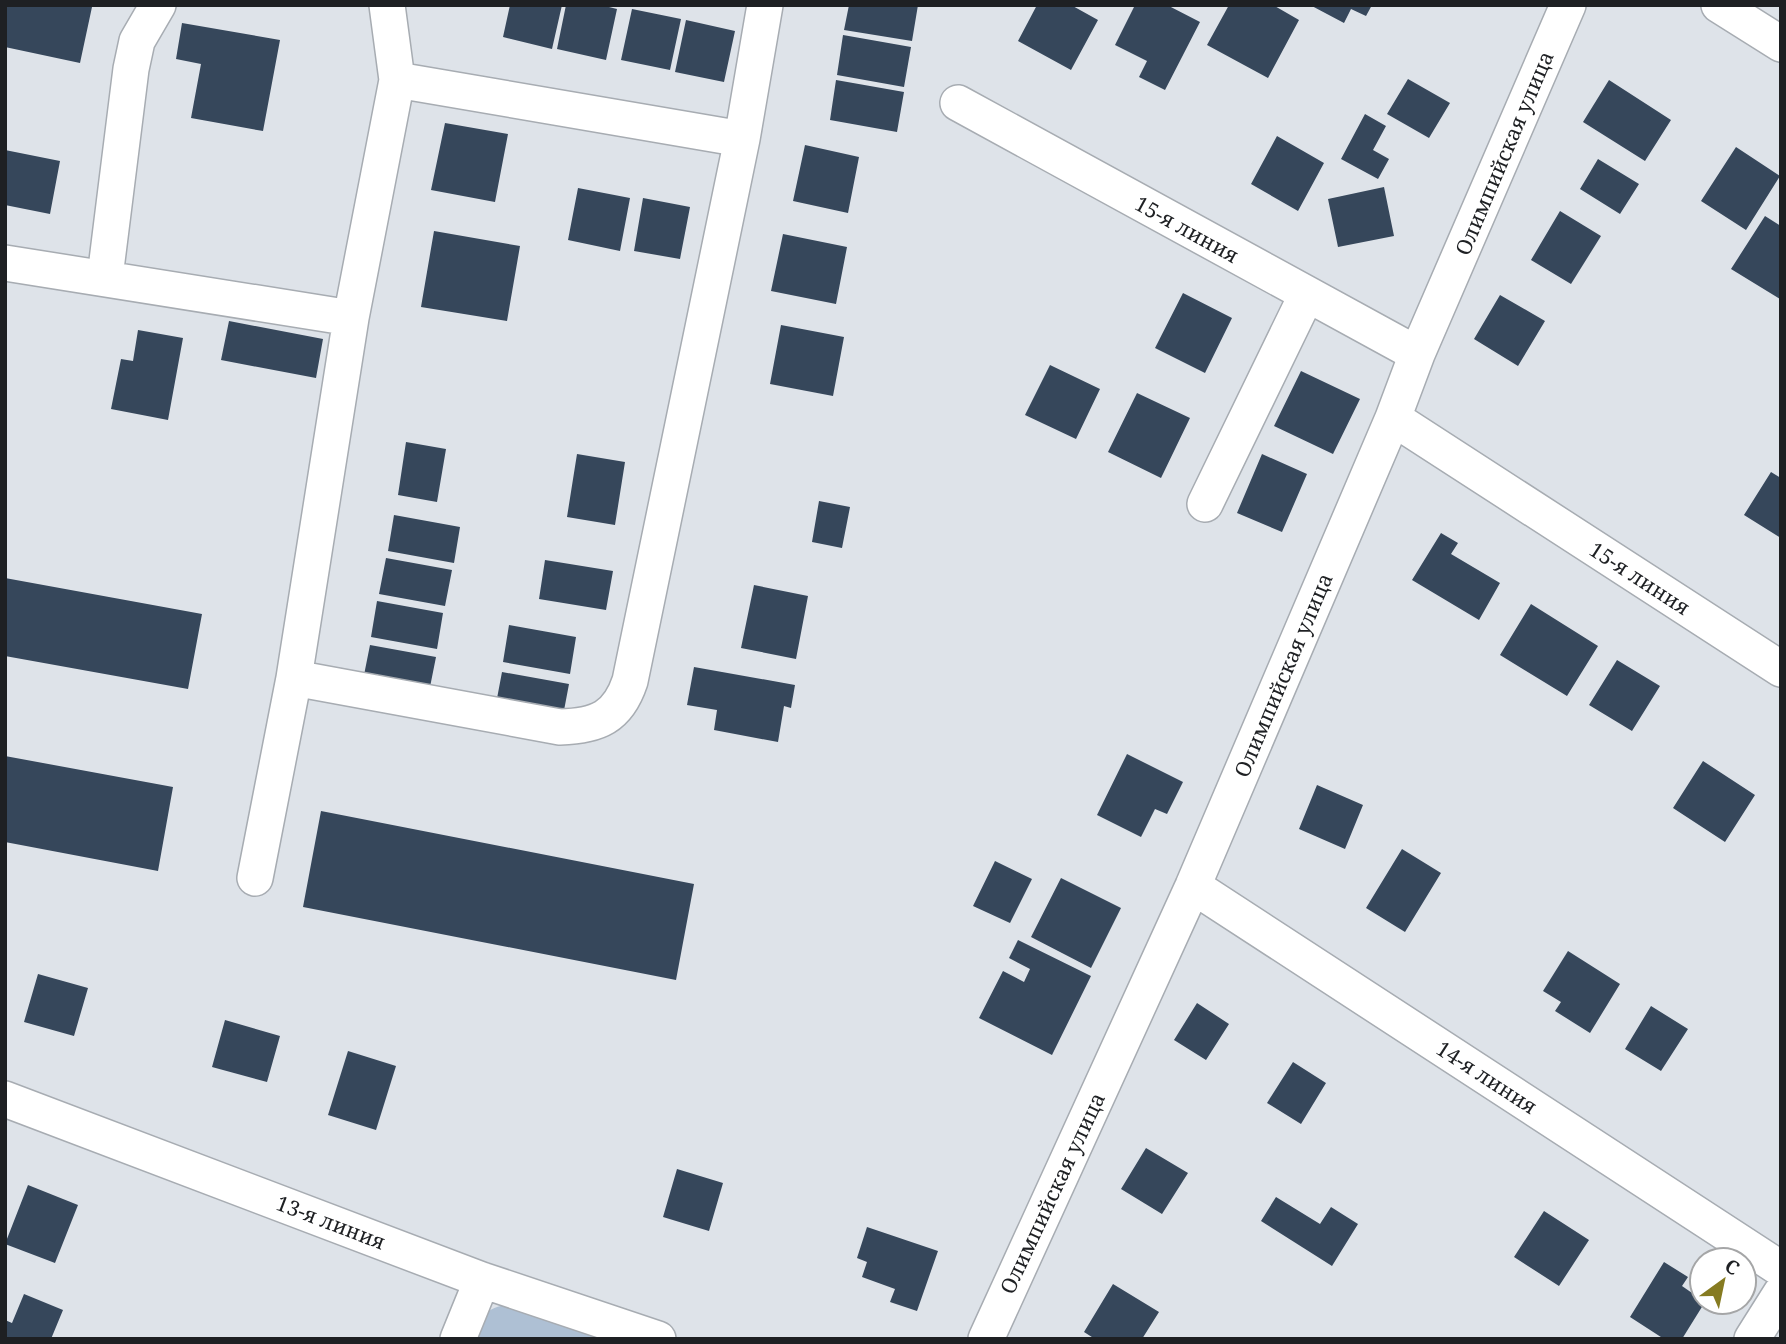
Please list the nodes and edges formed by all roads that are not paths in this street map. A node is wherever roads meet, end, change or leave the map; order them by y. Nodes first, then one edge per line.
1 (158, 5) edge
2 (387, 5) edge
3 (765, 5) edge
4 (1568, 5) edge
5 (1718, 5) edge
6 (1781, 44) edge
7 (397, 80) junction
8 (958, 103) dead end
9 (742, 139) junction
10 (5, 262) edge
11 (105, 277) junction
12 (1307, 294) junction
13 (352, 318) junction
14 (1417, 354) junction
15 (1393, 418) junction
16 (1205, 504) dead end
17 (1781, 669) edge
18 (294, 678) junction
19 (255, 878) dead end
20 (1193, 886) junction
21 (5, 1099) edge
22 (1781, 1269) edge
23 (482, 1280) junction
24 (1781, 1293) edge
25 (458, 1339) edge
26 (658, 1339) edge
27 (986, 1339) edge
28 (1752, 1339) edge

1 - 11 street
2 - 7 street
3 - 9 street
4 - 14 street, Олимпийская улица
5 - 6 street
7 - 9 street
7 - 13 street
8 - 12 street, 15-я линия
9 - 18 street
10 - 11 street
11 - 13 street
12 - 14 street, 15-я линия
12 - 16 street
13 - 18 street
14 - 15 street, Олимпийская улица
15 - 17 street, 15-я линия
15 - 20 street, Олимпийская улица
18 - 19 street
20 - 22 street, 14-я линия
20 - 27 street, Олимпийская улица
21 - 23 street, 13-я линия
23 - 25 street
23 - 26 street, 13-я линия
24 - 28 street

